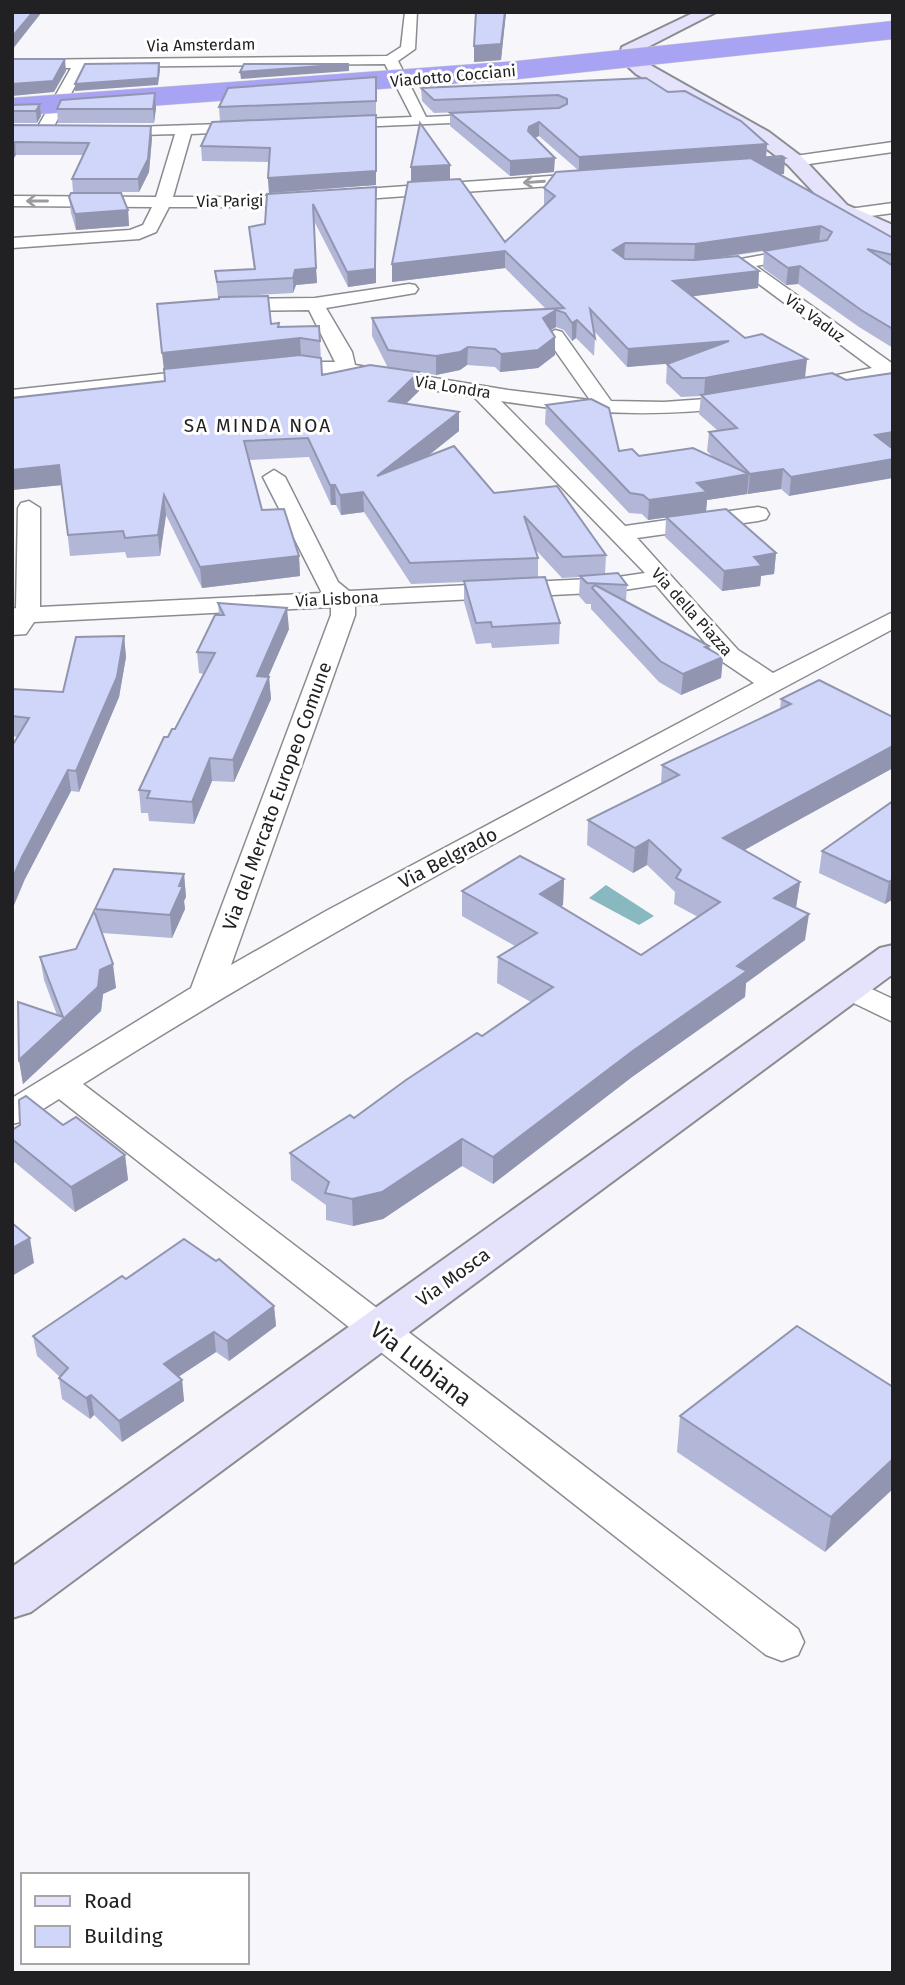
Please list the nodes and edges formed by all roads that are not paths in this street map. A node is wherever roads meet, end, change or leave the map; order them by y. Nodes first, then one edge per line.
1 (411, 12) edge
2 (708, 12) edge
3 (893, 30) edge
4 (390, 60) junction
5 (12, 64) edge
6 (80, 64) junction
7 (561, 72) dead end
8 (401, 84) junction
9 (232, 97) edge
10 (12, 107) edge
11 (517, 117) edge
12 (421, 121) junction
13 (323, 125) edge
14 (268, 128) edge
15 (23, 130) edge
16 (85, 131) edge
17 (184, 131) junction
18 (893, 146) edge
19 (796, 162) junction
20 (559, 164) dead end
21 (772, 165) edge
22 (613, 176) edge
23 (574, 179) junction
24 (12, 201) edge
25 (163, 202) junction
26 (893, 208) edge
27 (849, 214) junction
28 (893, 233) edge
29 (12, 243) edge
30 (819, 250) edge
31 (741, 264) junction
32 (718, 267) edge
33 (409, 289) dead end
34 (315, 304) junction
35 (211, 305) edge
36 (555, 336) edge
37 (260, 370) edge
38 (347, 370) junction
39 (891, 370) edge
40 (232, 373) edge
41 (787, 391) edge
42 (480, 392) junction
43 (12, 396) edge
44 (761, 396) edge
45 (604, 406) junction
46 (274, 477) dead end
47 (29, 508) dead end
48 (758, 514) dead end
49 (617, 534) junction
50 (662, 577) junction
51 (343, 598) junction
52 (20, 615) edge
53 (889, 624) edge
54 (12, 636) edge
55 (772, 684) junction
56 (893, 956) edge
57 (848, 988) junction
58 (205, 993) junction
59 (893, 1012) edge
60 (62, 1084) junction
61 (12, 1113) edge
62 (379, 1331) junction
63 (12, 1597) edge
64 (782, 1642) dead end

1 - 4 street
2 - 19 street
3 - 10 highway, Viadotto Cocciani, bridge
4 - 6 street, Via Amsterdam
4 - 8 street
5 - 6 street, Via Amsterdam
6 - 15 street
7 - 8 street
8 - 9 street
8 - 12 street
11 - 12 street
12 - 13 street
14 - 17 street
16 - 17 street
17 - 25 street
18 - 19 street
19 - 21 street
19 - 27 street
20 - 23 street
22 - 23 street, Via Parigi
23 -> 25 street, Via Parigi
25 -> 24 street, Via Parigi
25 - 29 street
26 - 27 street
27 - 28 street
30 - 31 street
31 - 32 street
31 - 39 street, Via Vaduz
33 - 34 street
34 - 35 street
34 - 38 street
36 - 45 street
37 - 38 street, Via Londra
38 - 42 street, Via Londra
39 - 41 street
40 - 43 street
42 - 45 street, Via Londra
42 - 49 street, Via della Piazza
44 - 45 street, Via Londra
46 - 51 street
47 - 52 street
48 - 49 street
49 - 50 street, Via della Piazza
50 - 51 street, Via Lisbona
50 - 55 street, Via della Piazza
51 - 52 street, Via Lisbona
51 - 58 street, Via del Mercato Europeo Comune
52 - 54 street
53 - 55 street, Via Belgrado
55 - 58 street, Via Belgrado
56 - 57 street, Via Mosca
57 - 59 street
57 - 62 street, Via Mosca
58 - 60 street, Via Belgrado
60 - 61 street, Via Belgrado
60 - 62 street, Via Lubiana
62 - 63 street, Via Mosca
62 - 64 street, Via Lubiana

